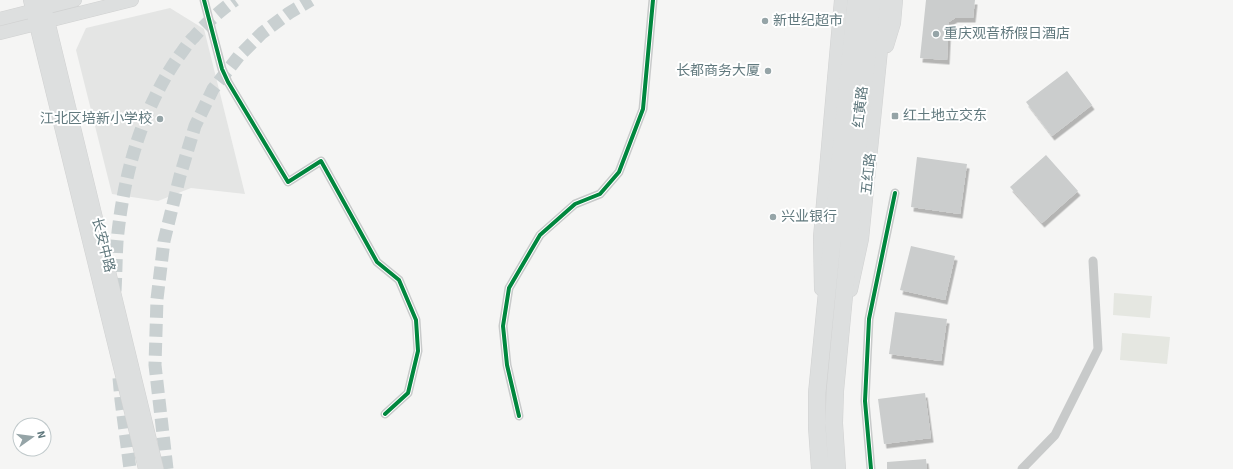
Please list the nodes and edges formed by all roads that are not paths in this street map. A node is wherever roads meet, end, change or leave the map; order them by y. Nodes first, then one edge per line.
1 (75, 0) edge
2 (132, 0) edge
3 (204, 0) edge
4 (653, 0) edge
5 (856, 0) edge
6 (896, 0) edge
7 (841, 1) edge
8 (880, 2) edge
9 (38, 4) edge
10 (0, 18) edge
11 (42, 22) junction
12 (0, 33) edge
13 (879, 74) junction
14 (895, 193) dead end
15 (840, 238) junction
16 (1093, 262) dead end
17 (821, 346) junction
18 (838, 346) junction
19 (386, 414) dead end
20 (519, 416) dead end
21 (145, 469) edge
22 (158, 469) edge
23 (820, 469) edge
24 (837, 469) edge
25 (871, 469) edge
26 (1022, 469) edge

1 - 9 main road
2 - 11 main road
3 - 19 street
4 - 20 street
5 - 15 highway, 红黄路
6 - 13 main road
7 - 17 main road
8 - 13 main road, 五红路
8 - 15 highway, 红黄路
9 - 10 main road
9 - 11 main road
11 - 12 main road
11 - 21 main road, 长安中路
11 - 22 main road, 长安中路
13 - 18 main road, 五红路
14 - 25 street
15 - 17 highway
15 - 18 highway, 五红路
16 - 26 street
17 - 23 highway
18 - 24 highway, 五红路

